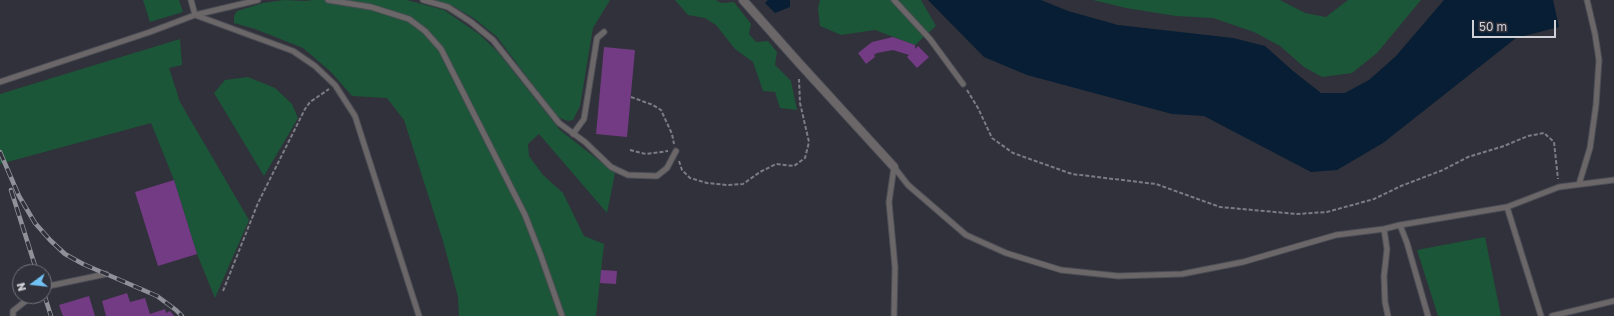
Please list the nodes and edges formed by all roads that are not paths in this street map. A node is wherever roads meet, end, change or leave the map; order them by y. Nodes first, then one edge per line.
1 (191, 0) edge
2 (258, 0) edge
3 (328, 0) edge
4 (423, 0) edge
5 (743, 0) edge
6 (894, 0) edge
7 (1586, 0) edge
8 (195, 16) junction
9 (604, 32) dead end
10 (0, 82) edge
11 (963, 84) road end
12 (573, 134) junction
13 (676, 151) road end
14 (894, 167) junction
15 (1614, 180) edge
16 (1579, 184) junction
17 (1507, 208) junction
18 (1400, 225) junction
19 (1384, 229) junction
20 (106, 274) dead end
21 (52, 284) edge
22 (1614, 301) edge
23 (22, 304) edge
24 (13, 316) edge
25 (419, 316) edge
26 (562, 316) edge
27 (894, 316) edge
28 (1388, 316) edge
29 (1428, 316) edge
30 (1541, 316) edge
31 (1552, 316) edge

1 - 8 lane
2 - 8 lane
3 - 26 lane
4 - 12 lane
5 - 14 street
6 - 11 lane
7 - 16 lane
8 - 10 lane
8 - 25 lane
9 - 12 lane
12 - 13 lane
14 - 19 lane
14 - 27 lane
15 - 16 lane
16 - 17 lane
17 - 18 lane
17 - 30 lane
18 - 19 lane
18 - 29 lane
19 - 28 lane
20 - 21 lane
22 - 31 lane
23 - 24 lane

